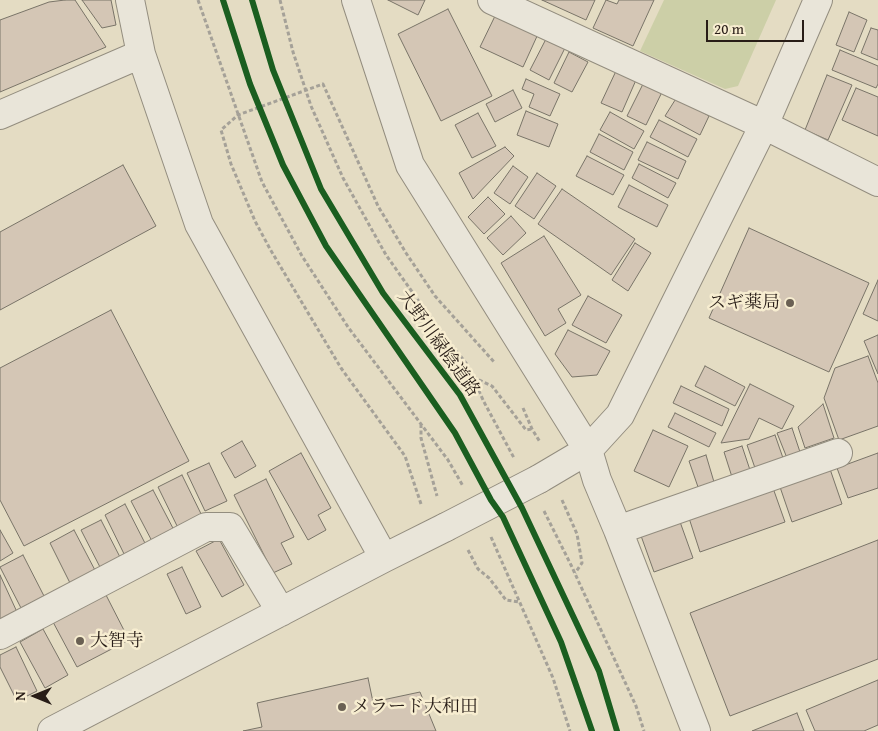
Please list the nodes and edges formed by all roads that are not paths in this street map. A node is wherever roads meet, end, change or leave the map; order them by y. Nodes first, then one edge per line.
1 (130, 0) edge
2 (356, 0) edge
3 (492, 0) edge
4 (818, 0) edge
5 (141, 54) junction
6 (0, 115) edge
7 (764, 125) junction
8 (878, 182) edge
9 (588, 450) junction
10 (838, 453) dead end
11 (618, 530) junction
12 (384, 558) junction
13 (281, 612) junction
14 (0, 635) edge
15 (58, 729) edge
16 (696, 731) edge

1 - 5 street
2 - 9 street
3 - 7 street
4 - 7 street
5 - 6 street
5 - 12 street
7 - 8 street
7 - 9 street
9 - 11 street
9 - 12 street, bridge
10 - 11 street
11 - 16 street
12 - 13 street
13 - 14 street
13 - 15 street

